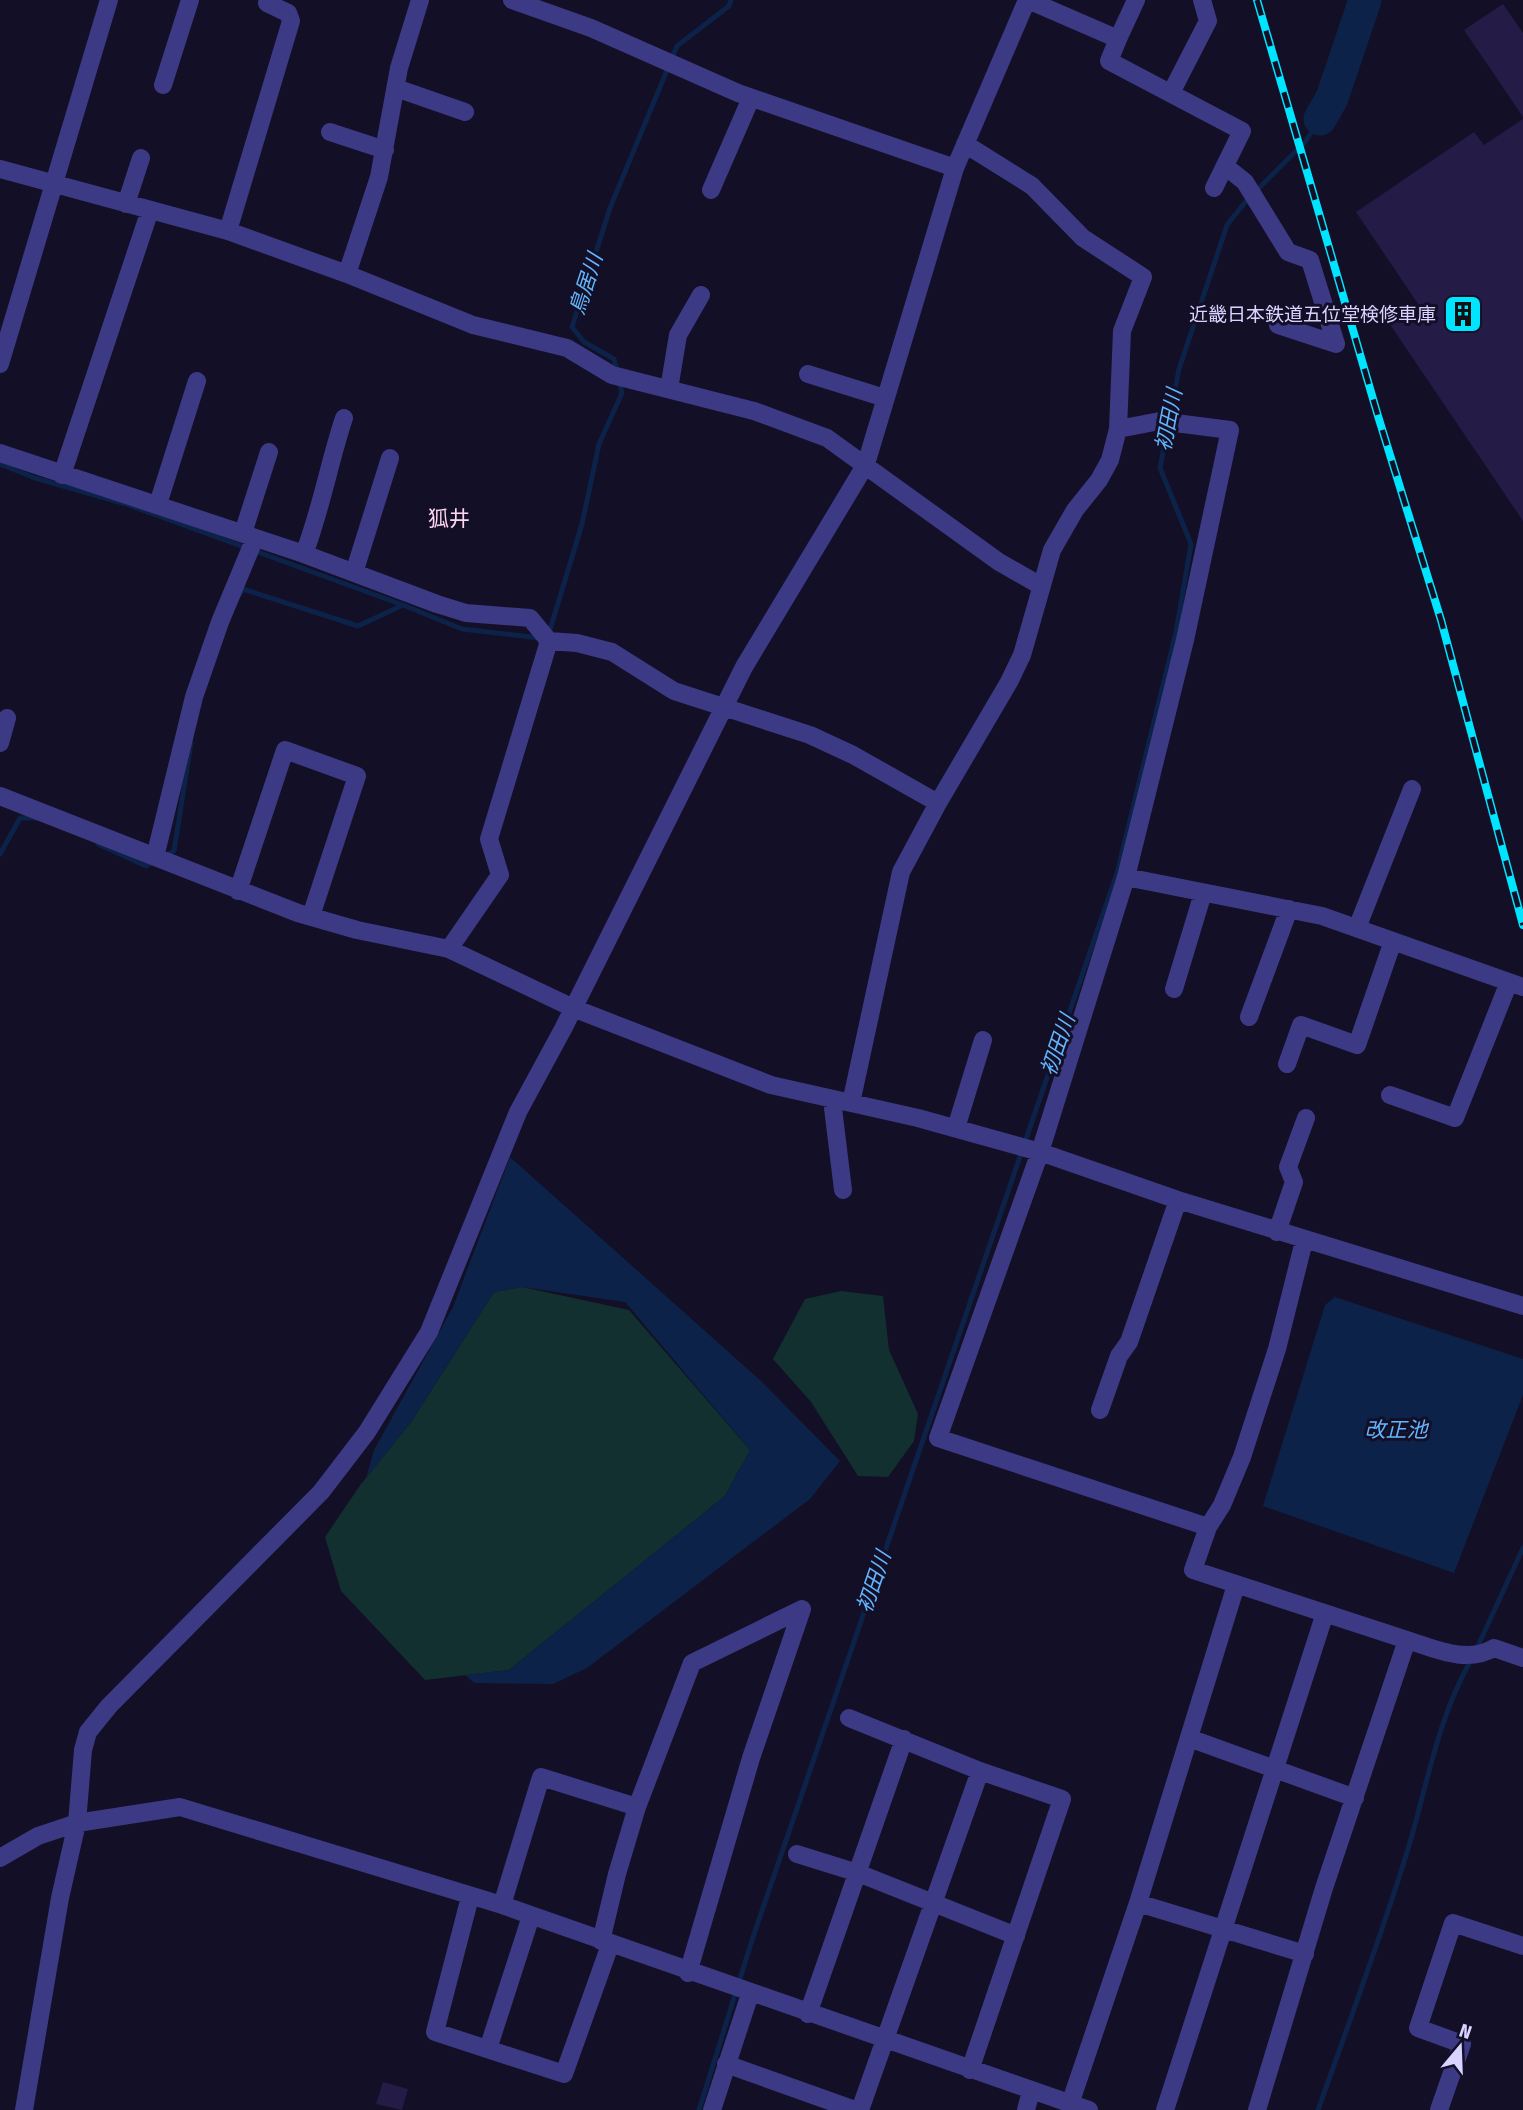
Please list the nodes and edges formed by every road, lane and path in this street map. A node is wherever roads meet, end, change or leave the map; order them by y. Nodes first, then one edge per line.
1 (109, 0) edge
2 (190, 0) edge
3 (268, 0) edge
4 (420, 0) edge
5 (512, 0) edge
6 (1028, 0) edge
7 (1136, 0) edge
8 (1202, 0) edge
9 (1118, 39) junction
10 (163, 85) dead end
11 (396, 88) junction
12 (1171, 93) junction
13 (751, 98) junction
14 (465, 112) dead end
15 (330, 132) dead end
16 (965, 144) junction
17 (385, 150) junction
18 (141, 158) dead end
19 (1225, 166) junction
20 (956, 167) junction
21 (0, 169) edge
22 (55, 185) junction
23 (1214, 188) dead end
24 (711, 190) dead end
25 (126, 204) junction
26 (150, 210) junction
27 (228, 231) junction
28 (347, 274) junction
29 (701, 295) dead end
30 (1278, 325) dead end
31 (0, 364) edge
32 (808, 374) dead end
33 (197, 381) dead end
34 (669, 389) junction
35 (886, 398) junction
36 (344, 418) dead end
37 (1118, 429) junction
38 (269, 452) dead end
39 (0, 453) edge
40 (390, 458) dead end
41 (866, 464) junction
42 (62, 475) junction
43 (158, 505) junction
44 (249, 535) junction
45 (304, 554) junction
46 (355, 573) junction
47 (1041, 586) junction
48 (549, 641) junction
49 (723, 708) junction
50 (7, 718) dead end
51 (0, 743) edge
52 (1412, 789) dead end
53 (0, 796) edge
54 (938, 803) junction
55 (160, 859) junction
56 (1126, 877) junction
57 (238, 891) junction
58 (1203, 893) junction
59 (1289, 909) junction
60 (311, 916) junction
61 (1357, 928) junction
62 (1393, 941) junction
63 (449, 949) junction
64 (1516, 985) edge
65 (1174, 989) dead end
66 (573, 1008) junction
67 (1250, 1017) dead end
68 (983, 1041) dead end
69 (1287, 1064) dead end
70 (1390, 1095) dead end
71 (832, 1100) junction
72 (851, 1103) junction
73 (1306, 1118) dead end
74 (956, 1128) junction
75 (1040, 1152) junction
76 (843, 1190) dead end
77 (1178, 1200) junction
78 (1277, 1232) junction
79 (1304, 1241) junction
80 (1523, 1306) edge
81 (1100, 1410) dead end
82 (1208, 1527) junction
83 (1236, 1585) junction
84 (1325, 1613) junction
85 (1407, 1640) junction
86 (1523, 1658) edge
87 (849, 1718) dead end
88 (1189, 1738) junction
89 (904, 1739) junction
90 (1274, 1769) junction
91 (980, 1771) junction
92 (1355, 1798) junction
93 (637, 1808) junction
94 (77, 1823) junction
95 (797, 1854) dead end
96 (0, 1857) edge
97 (858, 1873) junction
98 (470, 1897) junction
99 (933, 1902) junction
100 (1138, 1903) junction
101 (502, 1905) junction
102 (531, 1916) junction
103 (1222, 1929) junction
104 (1016, 1936) junction
105 (606, 1943) junction
106 (1523, 1946) edge
107 (1305, 1955) junction
108 (688, 1973) junction
109 (750, 1994) junction
110 (808, 2014) junction
111 (883, 2040) junction
112 (488, 2049) junction
113 (726, 2064) junction
114 (970, 2070) junction
115 (1031, 2091) junction
116 (1070, 2104) junction
117 (23, 2110) edge
118 (712, 2110) edge
119 (857, 2110) edge
120 (1026, 2110) edge
121 (1089, 2110) edge
122 (1166, 2110) edge
123 (1257, 2110) edge
124 (1439, 2110) edge

1 - 22 street
2 - 10 street
3 - 27 street
4 - 11 street
5 - 13 street
6 - 9 street
6 - 16 street
7 - 9 street
8 - 12 street
9 - 12 street
11 - 14 street
11 - 17 street
12 - 19 street
13 - 20 street
13 - 24 street
15 - 17 street
16 - 20 street
16 - 37 street
17 - 28 street
18 - 25 street
19 - 23 street
19 - 30 street
20 - 35 street
21 - 22 street
22 - 25 street
22 - 31 street
25 - 26 street
26 - 27 street
26 - 42 street
27 - 28 street
28 - 34 street
29 - 34 street
32 - 35 street
33 - 43 street
34 - 41 street
35 - 41 street
36 - 45 street
37 - 47 street
37 - 56 street
38 - 44 street
39 - 42 street
40 - 46 street
41 - 47 street
41 - 49 street
42 - 43 street
43 - 44 street
44 - 45 street
44 - 55 street
45 - 46 street
46 - 48 street
47 - 54 street
48 - 49 street
48 - 63 street
49 - 54 street
49 - 66 street
50 - 51 street
52 - 61 street
53 - 55 street
54 - 72 street
55 - 57 street
56 - 58 street
56 - 75 street
57 - 60 street
57 - 60 street
58 - 59 street
58 - 65 street
59 - 61 street
59 - 67 street
60 - 63 street
61 - 62 street
62 - 64 street
62 - 69 street
63 - 66 street
64 - 70 street
66 - 71 street
66 - 94 street
68 - 74 street
71 - 72 street
71 - 76 street
72 - 74 street
73 - 78 street
74 - 75 street
75 - 77 street
75 - 82 street
77 - 78 street
77 - 81 street
78 - 79 street
79 - 80 street
79 - 82 street
82 - 83 street
83 - 84 street
83 - 88 street
84 - 85 street
84 - 90 street
85 - 86 street
85 - 92 street
87 - 89 street
88 - 90 street
88 - 100 street
89 - 91 street
89 - 97 street
90 - 92 street
90 - 103 street
91 - 99 street
91 - 104 street
92 - 107 street
93 - 101 street
93 - 105 street
93 - 108 street
94 - 96 street
94 - 98 street
94 - 117 street
95 - 97 street
97 - 99 street
97 - 110 street
98 - 101 street
98 - 112 street
99 - 104 street
99 - 111 street
100 - 103 street
100 - 116 street
101 - 102 street
102 - 105 street
102 - 112 street
103 - 107 street
103 - 122 street
104 - 114 street
105 - 108 street
105 - 112 street
106 - 124 street
107 - 123 street
108 - 109 street
109 - 110 street
109 - 113 street
110 - 111 street
111 - 114 street
111 - 119 street
113 - 118 street
113 - 119 street
114 - 115 street
115 - 116 street
115 - 120 street
116 - 121 street

